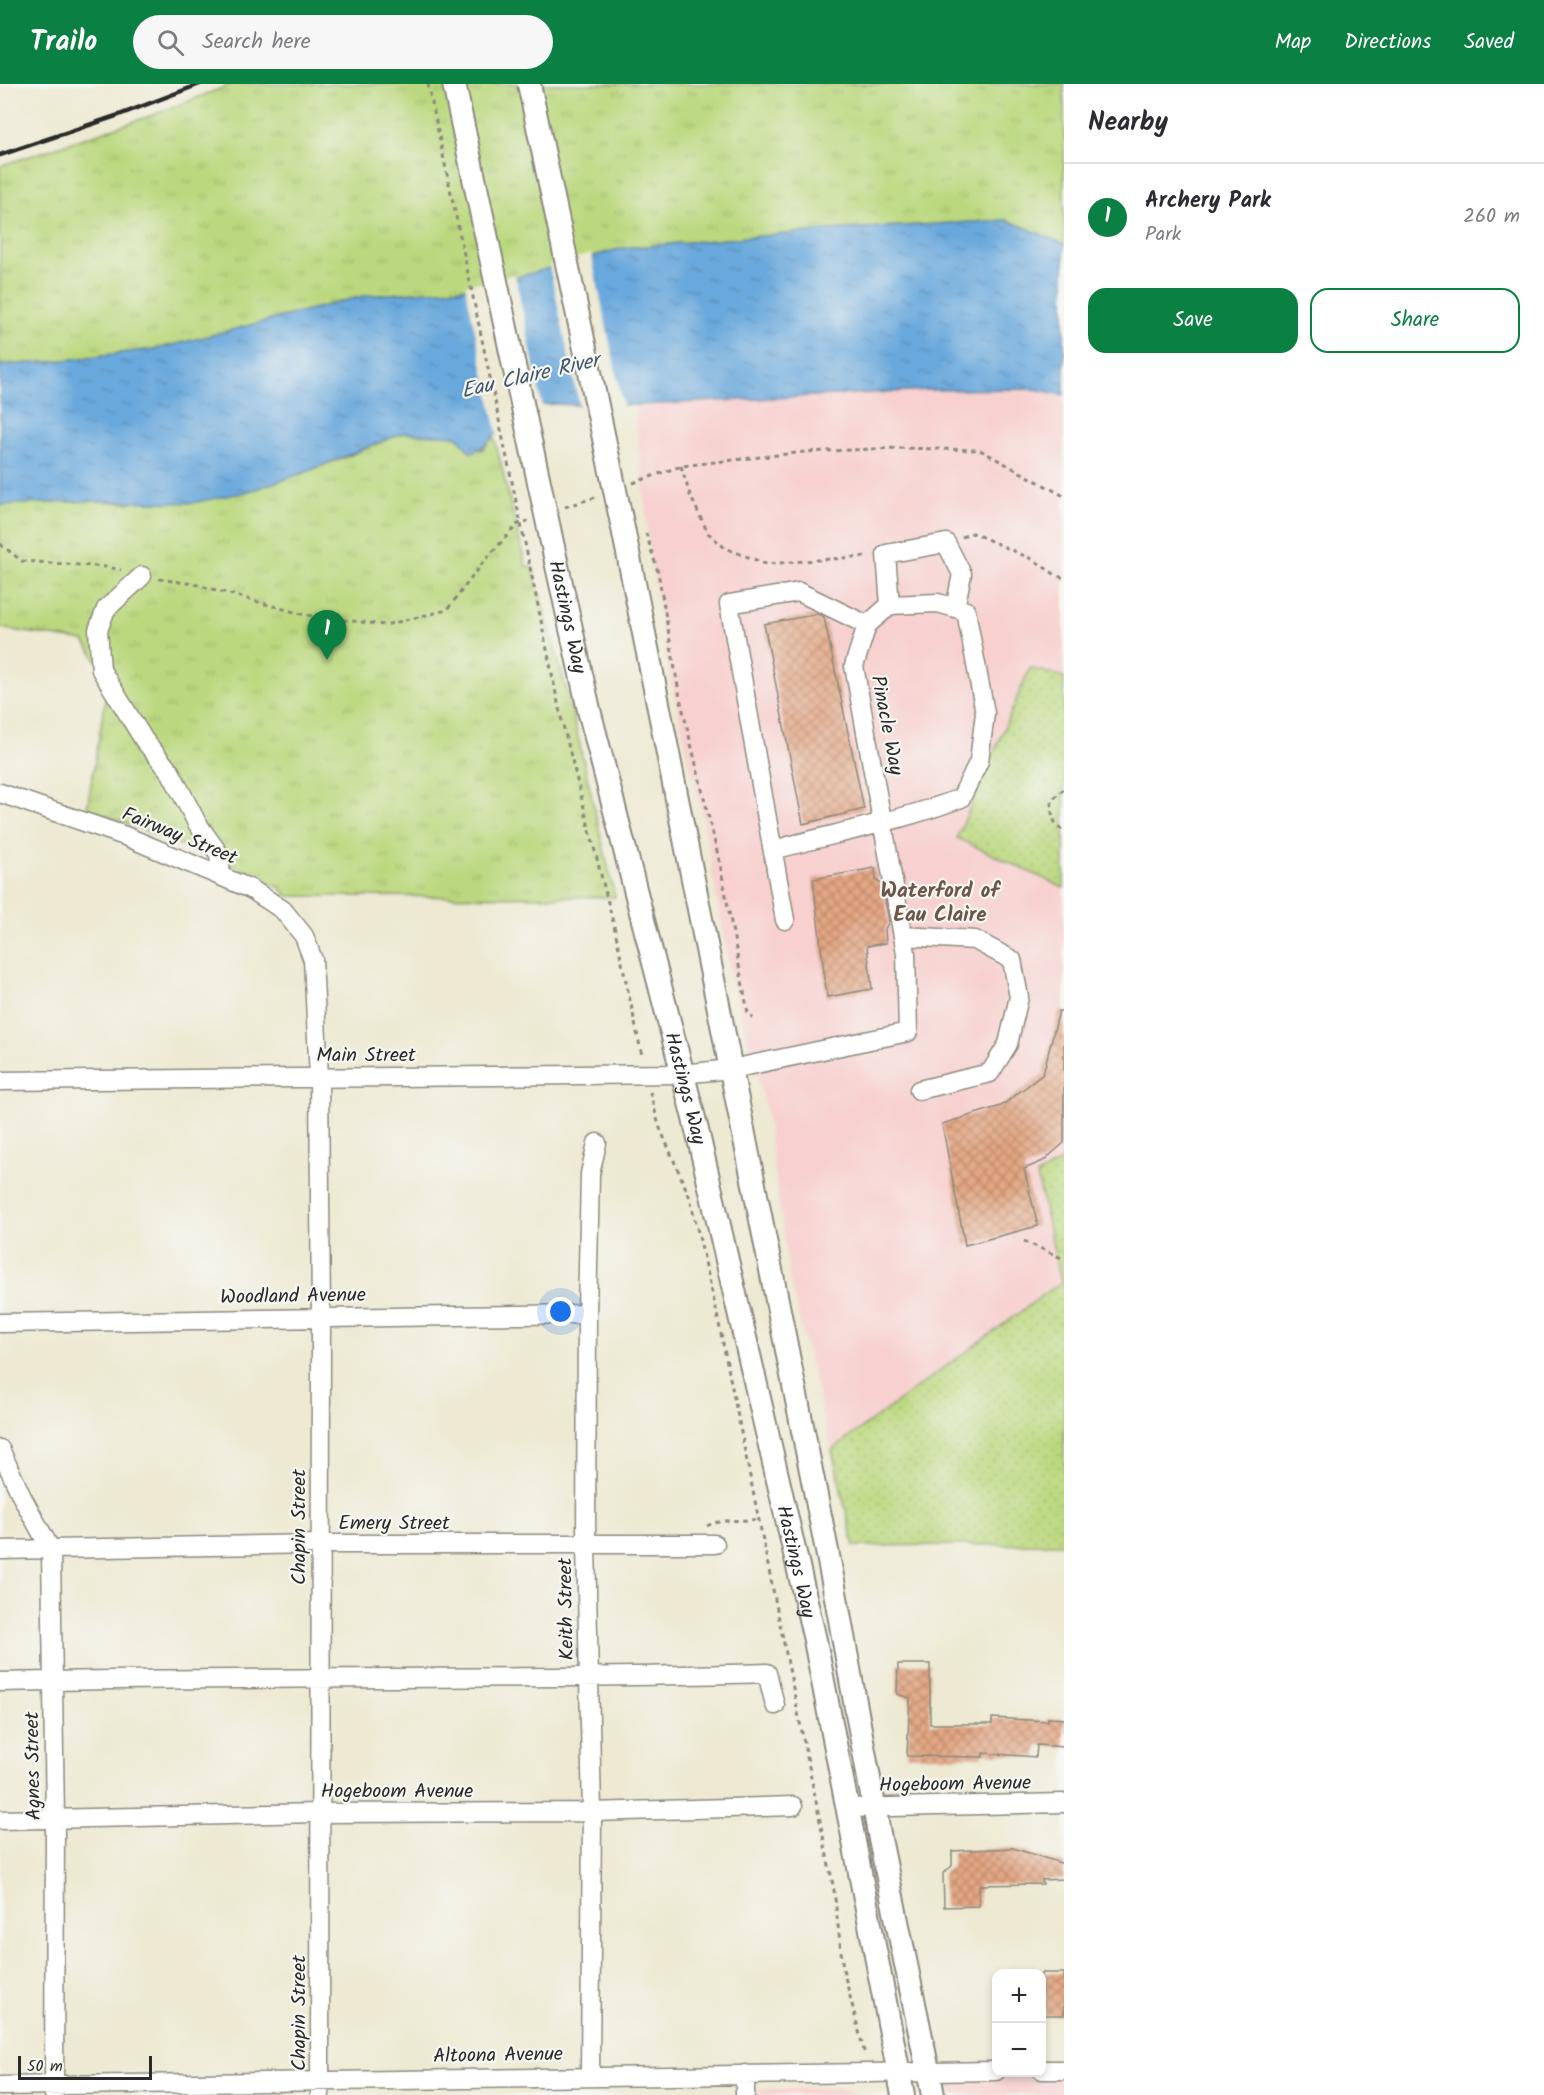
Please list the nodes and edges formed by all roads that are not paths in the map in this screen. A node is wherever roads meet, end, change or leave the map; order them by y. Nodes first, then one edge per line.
1 (454, 84) edge
2 (529, 84) edge
3 (142, 576) dead end
4 (890, 605) junction
5 (955, 608) junction
6 (867, 625) junction
7 (0, 793) edge
8 (883, 821) junction
9 (773, 850) junction
10 (221, 876) junction
11 (785, 920) dead end
12 (903, 936) junction
13 (313, 960) joint
14 (732, 1069) junction
15 (681, 1074) junction
16 (320, 1077) junction
17 (0, 1081) edge
18 (919, 1090) dead end
19 (597, 1143) dead end
20 (587, 1314) junction
21 (321, 1317) junction
22 (0, 1323) edge
23 (0, 1449) edge
24 (320, 1544) junction
25 (715, 1544) dead end
26 (586, 1545) junction
27 (0, 1550) edge
28 (51, 1550) junction
29 (320, 1677) junction
30 (589, 1678) junction
31 (53, 1681) junction
32 (0, 1682) edge
33 (775, 1705) dead end
34 (1064, 1803) edge
35 (793, 1806) dead end
36 (874, 1806) junction
37 (847, 1808) junction
38 (591, 1812) junction
39 (320, 1813) junction
40 (55, 1820) junction
41 (0, 1821) edge
42 (1046, 2070) edge
43 (1064, 2070) edge
44 (992, 2071) edge
45 (898, 2072) junction
46 (929, 2072) junction
47 (745, 2074) junction
48 (590, 2076) junction
49 (0, 2086) edge
50 (497, 2086) edge
51 (320, 2087) edge
52 (54, 2090) edge
53 (746, 2095) edge
54 (903, 2095) edge
55 (933, 2095) edge

1 - 15 main road, Hastings Way, bridge
2 - 14 main road, Hastings Way, bridge
3 - 10 street
4 - 5 street
4 - 5 street
4 - 6 street
5 - 8 street
6 - 8 street, Pinacle Way
6 - 9 street
7 - 10 street, Fairway Street
8 - 9 street
8 - 12 street, Pinacle Way
9 - 11 street
10 - 13 street, Fairway Street
12 - 14 street, Pinacle Way
12 - 18 street
13 - 16 street, Chapin Street
14 - 15 street, Main Street
14 - 36 main road, Hastings Way
15 - 16 street, Main Street
15 - 37 main road, Hastings Way
16 - 17 street, Main Street
16 - 21 street, Chapin Street
19 - 20 street, Keith Street
20 - 21 street, Woodland Avenue
20 - 26 street, Keith Street
21 - 22 street, Woodland Avenue
21 - 24 street, Chapin Street
23 - 28 street, Agnes Street
24 - 26 street, Emery Street
24 - 28 street, Emery Street
24 - 29 street, Chapin Street
25 - 26 street, Emery Street
26 - 30 street, Keith Street
27 - 28 street, Emery Street
28 - 31 street, Agnes Street
29 - 30 street
29 - 31 street
29 - 39 street, Chapin Street
30 - 33 street
30 - 38 street, Keith Street
31 - 32 street
31 - 40 street, Agnes Street
34 - 36 street, Hogeboom Avenue
35 - 38 street, Hogeboom Avenue
36 - 37 street, Hogeboom Avenue
36 - 46 main road, Hastings Way
37 - 45 main road, Hastings Way
38 - 39 street, Hogeboom Avenue
38 - 48 street, Keith Street
39 - 40 street, Hogeboom Avenue
39 - 51 street, Chapin Street
40 - 41 street, Hogeboom Avenue
40 - 52 street, Agnes Street
42 - 43 street
44 - 46 street, Altoona Avenue
45 - 46 street, Altoona Avenue
45 - 47 street, Altoona Avenue
45 - 54 main road, Hastings Way
46 - 55 main road, Hastings Way
47 - 48 street, Altoona Avenue
47 - 53 street
48 - 50 street, Altoona Avenue
49 - 52 street, Altoona Avenue
50 - 51 street, Altoona Avenue
51 - 52 street, Altoona Avenue

